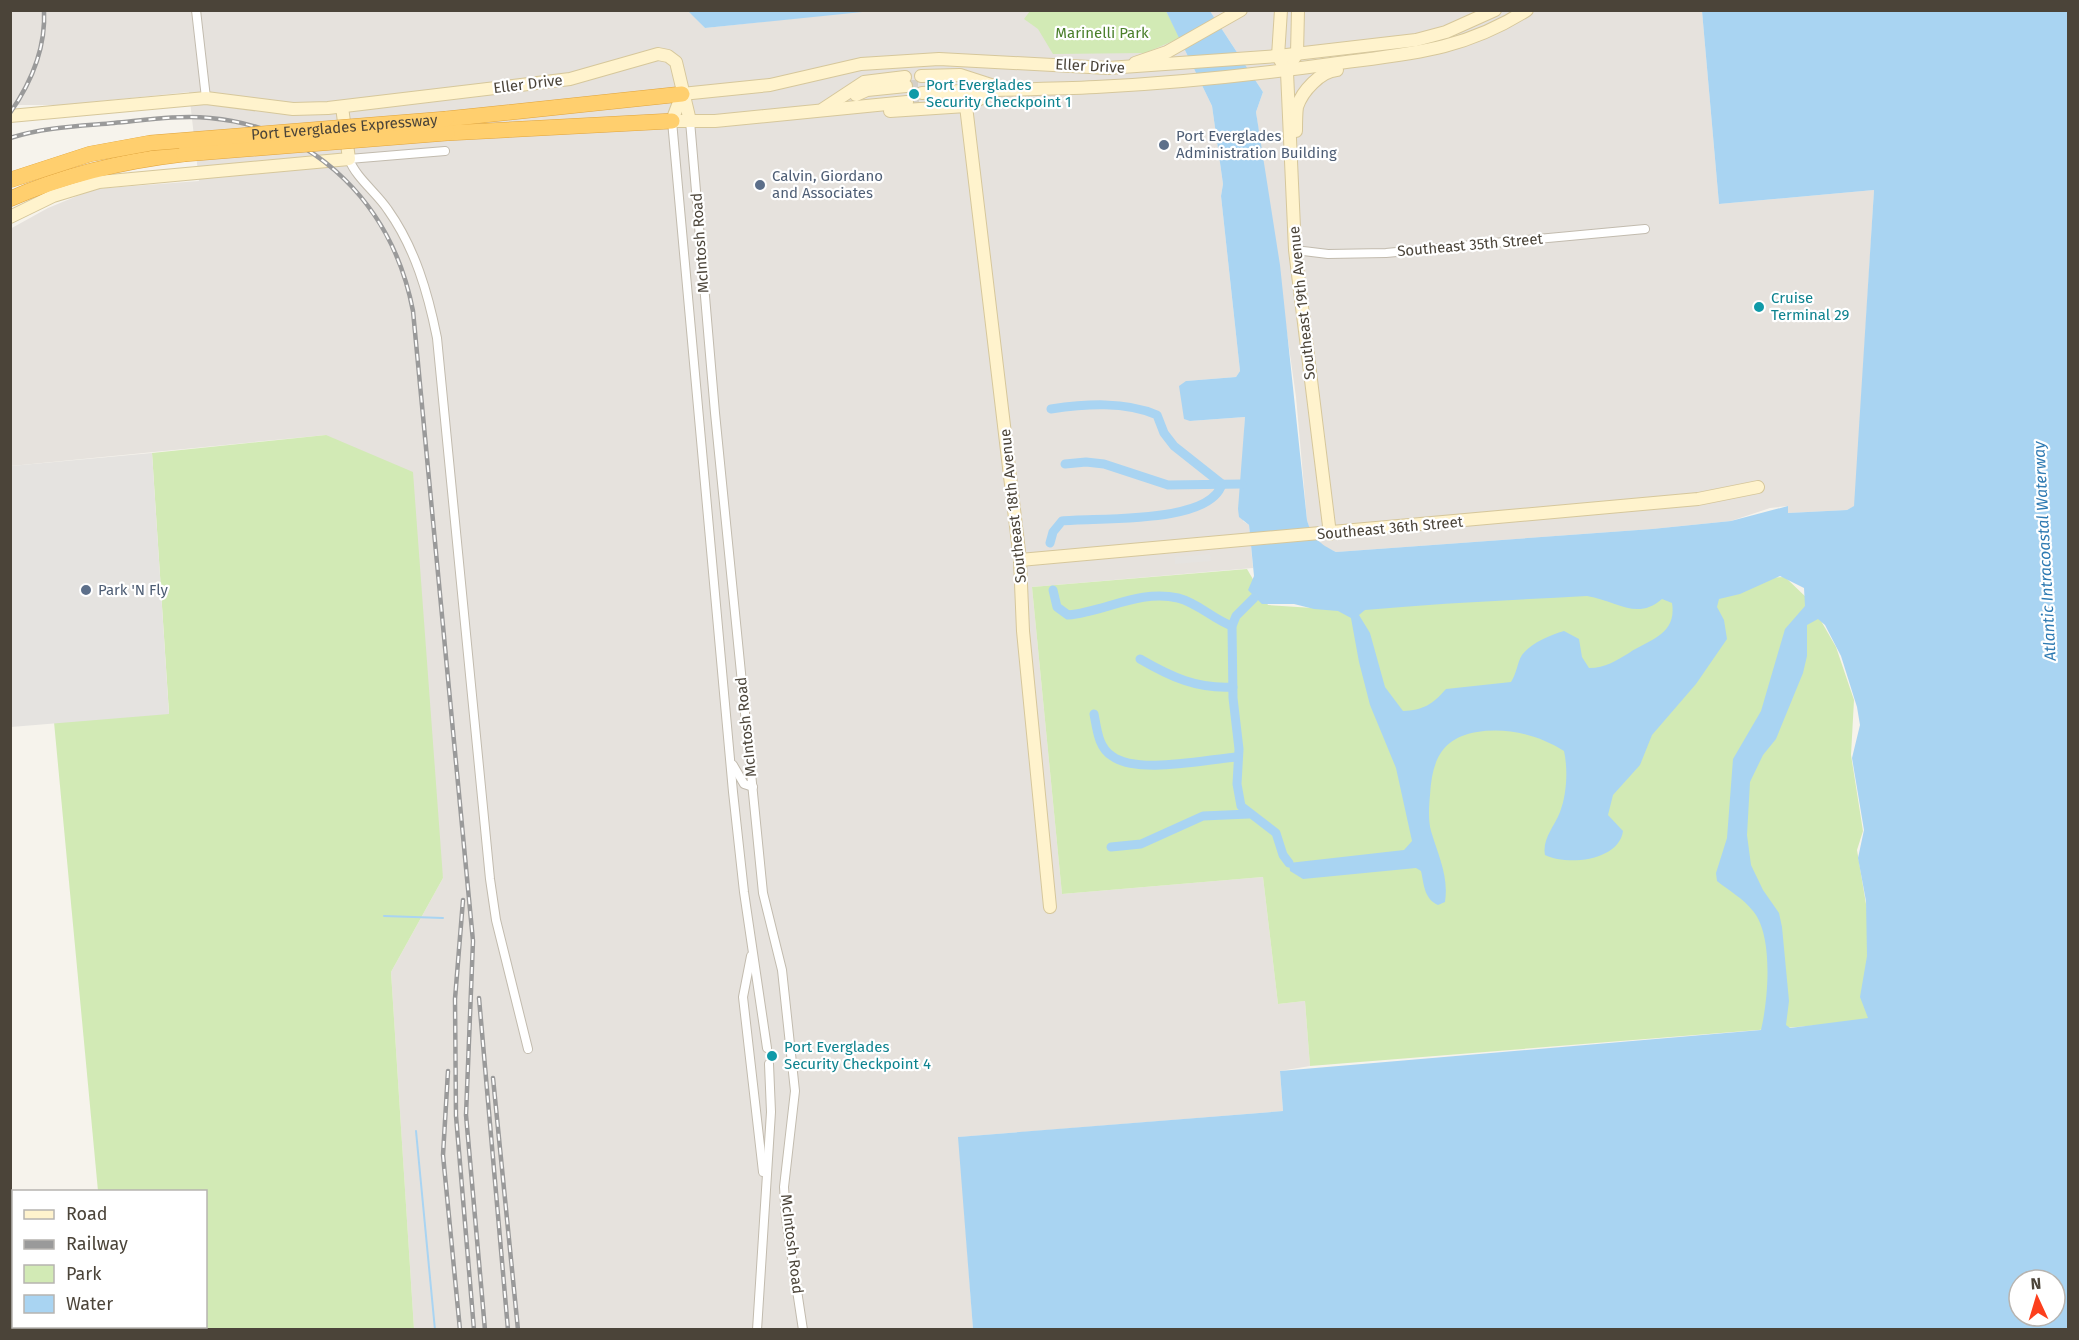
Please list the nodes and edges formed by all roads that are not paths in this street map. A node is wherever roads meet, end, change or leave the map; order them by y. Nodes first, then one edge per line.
1 (196, 10) edge
2 (1241, 10) edge
3 (1281, 10) edge
4 (1298, 10) edge
5 (1495, 10) edge
6 (1527, 10) edge
7 (1297, 54) junction
8 (1278, 56) junction
9 (959, 59) junction
10 (1383, 59) junction
11 (1108, 68) junction
12 (1287, 72) junction
13 (960, 75) junction
14 (1094, 87) junction
15 (1001, 88) junction
16 (682, 94) junction
17 (206, 98) junction
18 (966, 106) junction
19 (342, 107) junction
20 (820, 112) junction
21 (10, 116) edge
22 (672, 121) junction
23 (690, 121) junction
24 (447, 126) junction
25 (445, 151) dead end
26 (349, 159) junction
27 (10, 180) edge
28 (10, 199) edge
29 (10, 217) edge
30 (1645, 229) dead end
31 (1294, 232) junction
32 (1295, 250) junction
33 (1758, 487) dead end
34 (1324, 534) junction
35 (1020, 560) junction
36 (730, 760) junction
37 (753, 787) junction
38 (1050, 907) dead end
39 (752, 949) junction
40 (767, 1048) dead end
41 (528, 1049) dead end
42 (769, 1064) dead end
43 (766, 1191) junction
44 (757, 1329) edge
45 (803, 1329) edge

1 - 17 street
2 - 11 street
3 - 8 street
4 - 7 street
5 - 7 street, Eller Drive
6 - 10 street, Eller Drive
7 - 8 street, Eller Drive
7 - 12 street
8 - 11 street, Eller Drive
8 - 12 street, Southeast 19th Avenue
9 - 11 street, Eller Drive
9 - 13 street
9 - 16 street, Eller Drive
10 - 12 street, Eller Drive
10 - 31 street
11 - 14 street
12 - 14 street, Eller Drive
12 - 31 street, Southeast 19th Avenue
13 - 15 street, Eller Drive
13 - 15 street, Eller Drive
14 - 15 street, Eller Drive
15 - 18 street, Eller Drive
16 - 19 street, Eller Drive
16 - 22 street
16 - 23 street, Eller Drive
16 - 24 highway, Port Everglades Expressway
17 - 19 street, Eller Drive
17 - 21 street, Eller Drive
18 - 20 street, Eller Drive
18 - 35 street, Southeast 18th Avenue
19 - 26 street
20 - 20 street, Eller Drive
20 - 23 street, Eller Drive
22 - 23 street, Eller Drive
22 - 24 highway, Port Everglades Expressway
22 - 36 street, McIntosh Road
23 - 37 street, McIntosh Road
24 - 27 highway, Port Everglades Expressway, bridge
24 - 28 highway, Port Everglades Expressway, bridge
25 - 26 street
26 - 29 street
26 - 41 street
30 - 32 street, Southeast 35th Street
31 - 32 street, Southeast 19th Avenue
32 - 34 street, Southeast 19th Avenue
33 - 34 street, Southeast 36th Street
34 - 35 street, Southeast 36th Street
35 - 38 street, Southeast 18th Avenue
36 - 37 street
36 - 39 street, McIntosh Road
37 - 45 street, McIntosh Road
39 - 40 street, McIntosh Road
39 - 43 street, McIntosh Road
42 - 43 street, McIntosh Road
43 - 44 street, McIntosh Road

